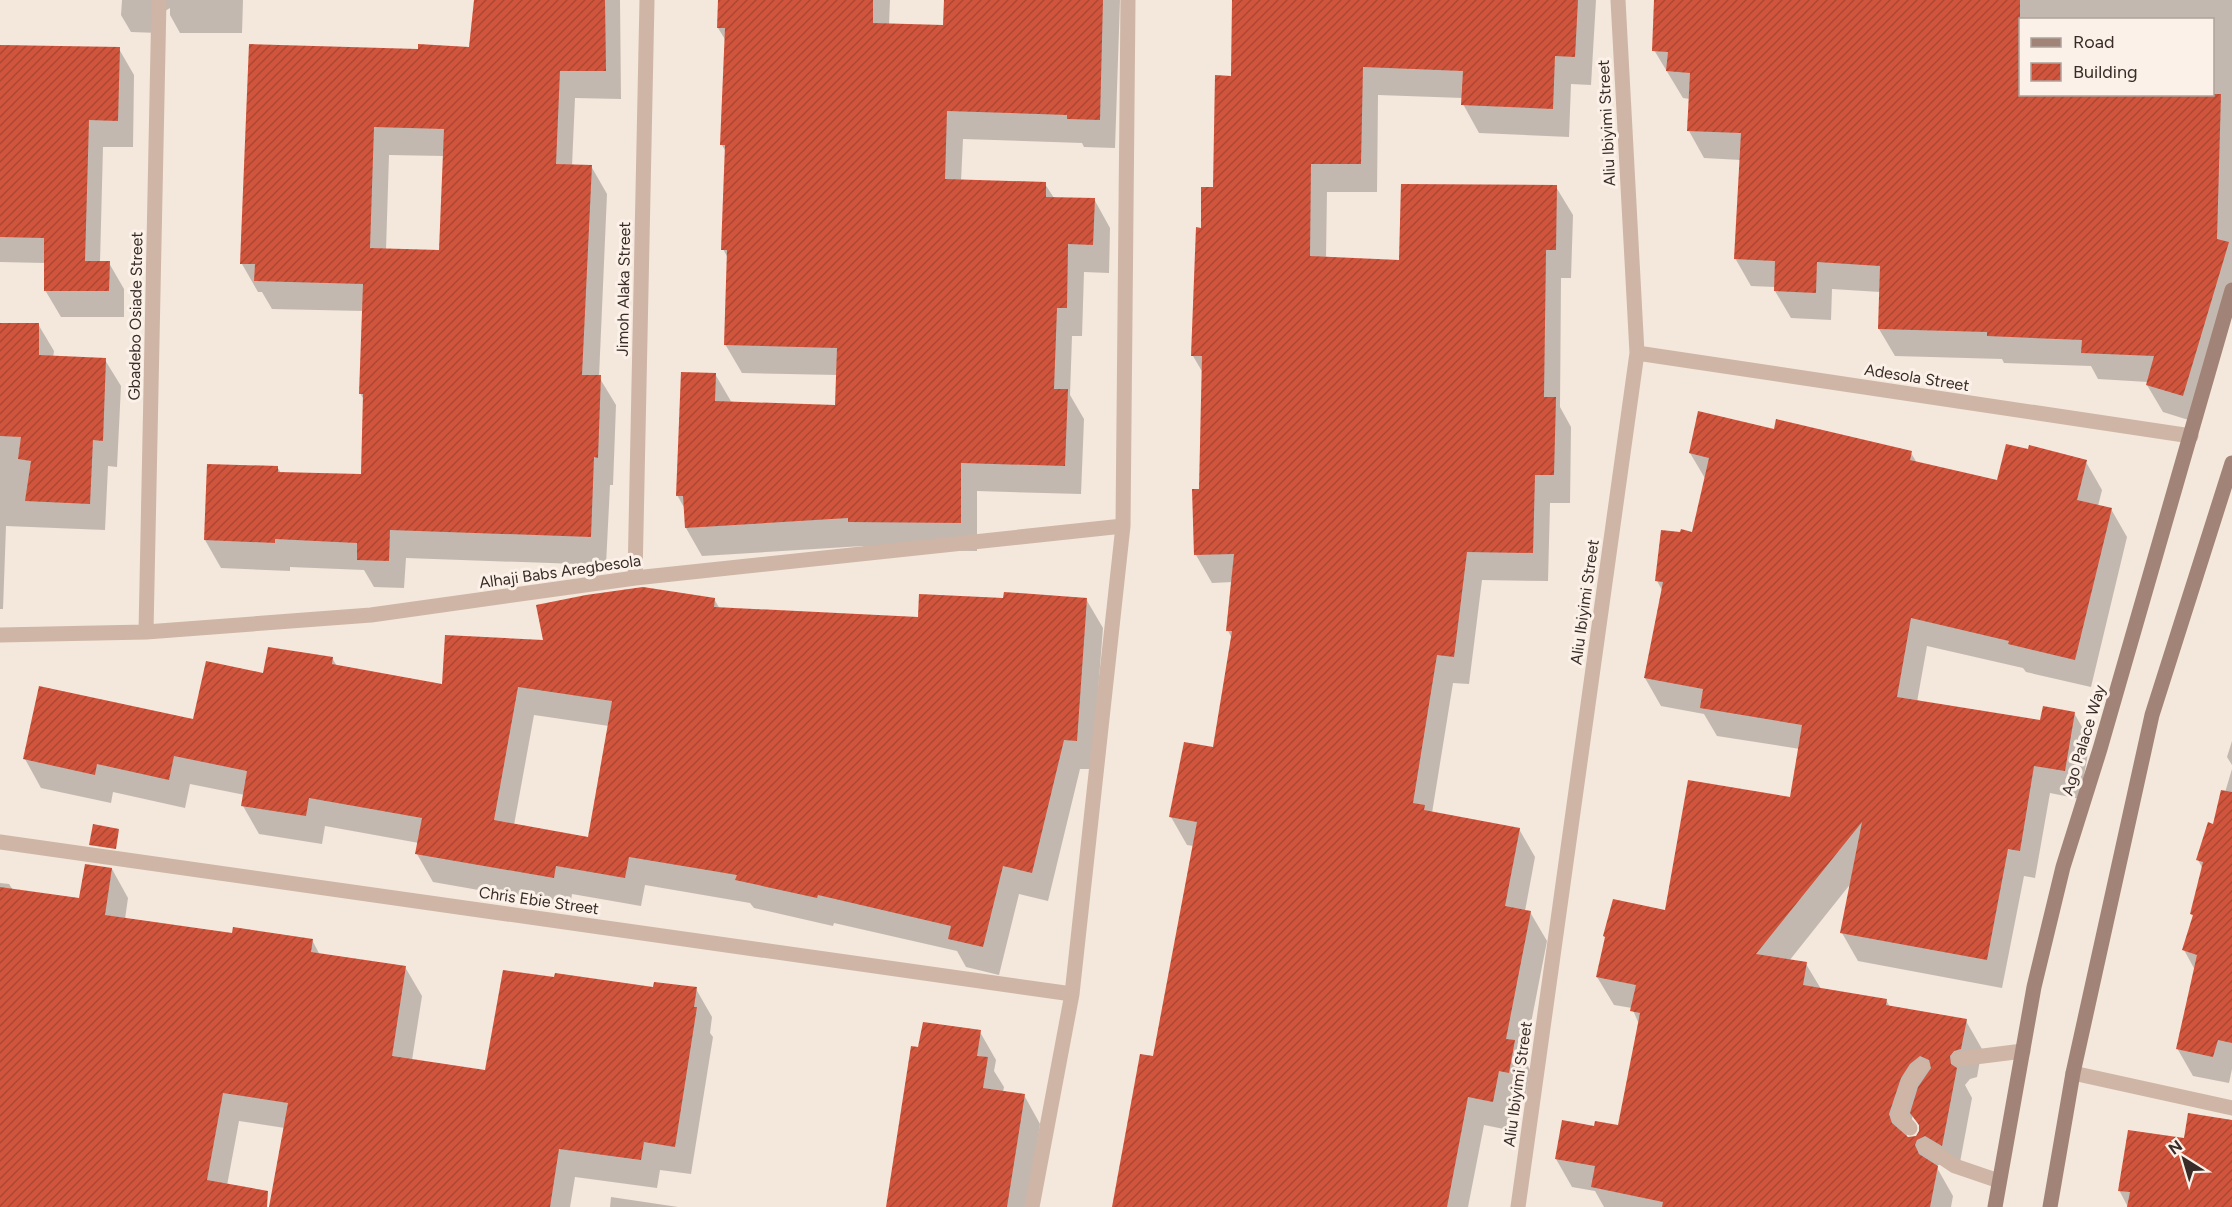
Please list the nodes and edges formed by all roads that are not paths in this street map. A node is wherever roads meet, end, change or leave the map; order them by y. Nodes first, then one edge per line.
1 (159, 0) edge
2 (647, 0) edge
3 (1128, 0) edge
4 (1617, 0) edge
5 (2232, 290) edge
6 (1637, 352) junction
7 (2191, 436) junction
8 (2232, 463) edge
9 (1123, 526) junction
10 (635, 578) junction
11 (146, 632) junction
12 (0, 635) edge
13 (0, 842) edge
14 (1072, 994) junction
15 (2023, 1051) junction
16 (1959, 1059) dead end
17 (1922, 1066) dead end
18 (2073, 1072) junction
19 (2232, 1108) edge
20 (1910, 1128) dead end
21 (1924, 1146) dead end
22 (1999, 1181) junction
23 (1032, 1207) edge
24 (1518, 1207) edge
25 (1995, 1207) edge
26 (2050, 1207) edge

1 - 11 street, Gbadebo Osiade Street
2 - 10 street, Jimoh Alaka Street
3 - 9 street
4 - 6 street, Aliu Ibiyimi Street
5 - 7 main road, Ago Palace Way
6 - 7 street, Adesola Street
6 - 24 street, Aliu Ibiyimi Street
7 - 15 main road, Ago Palace Way
8 - 18 main road
9 - 10 street, Alhaji Babs Aregbesola
9 - 14 street
10 - 11 street, Alhaji Babs Aregbesola
11 - 12 street, Alhaji Babs Aregbesola
13 - 14 street, Chris Ebie Street
14 - 23 street
15 - 16 street
15 - 22 main road, Ago Palace Way
17 - 20 street
18 - 19 street
18 - 26 main road
21 - 22 street
22 - 25 main road, Ago Palace Way

